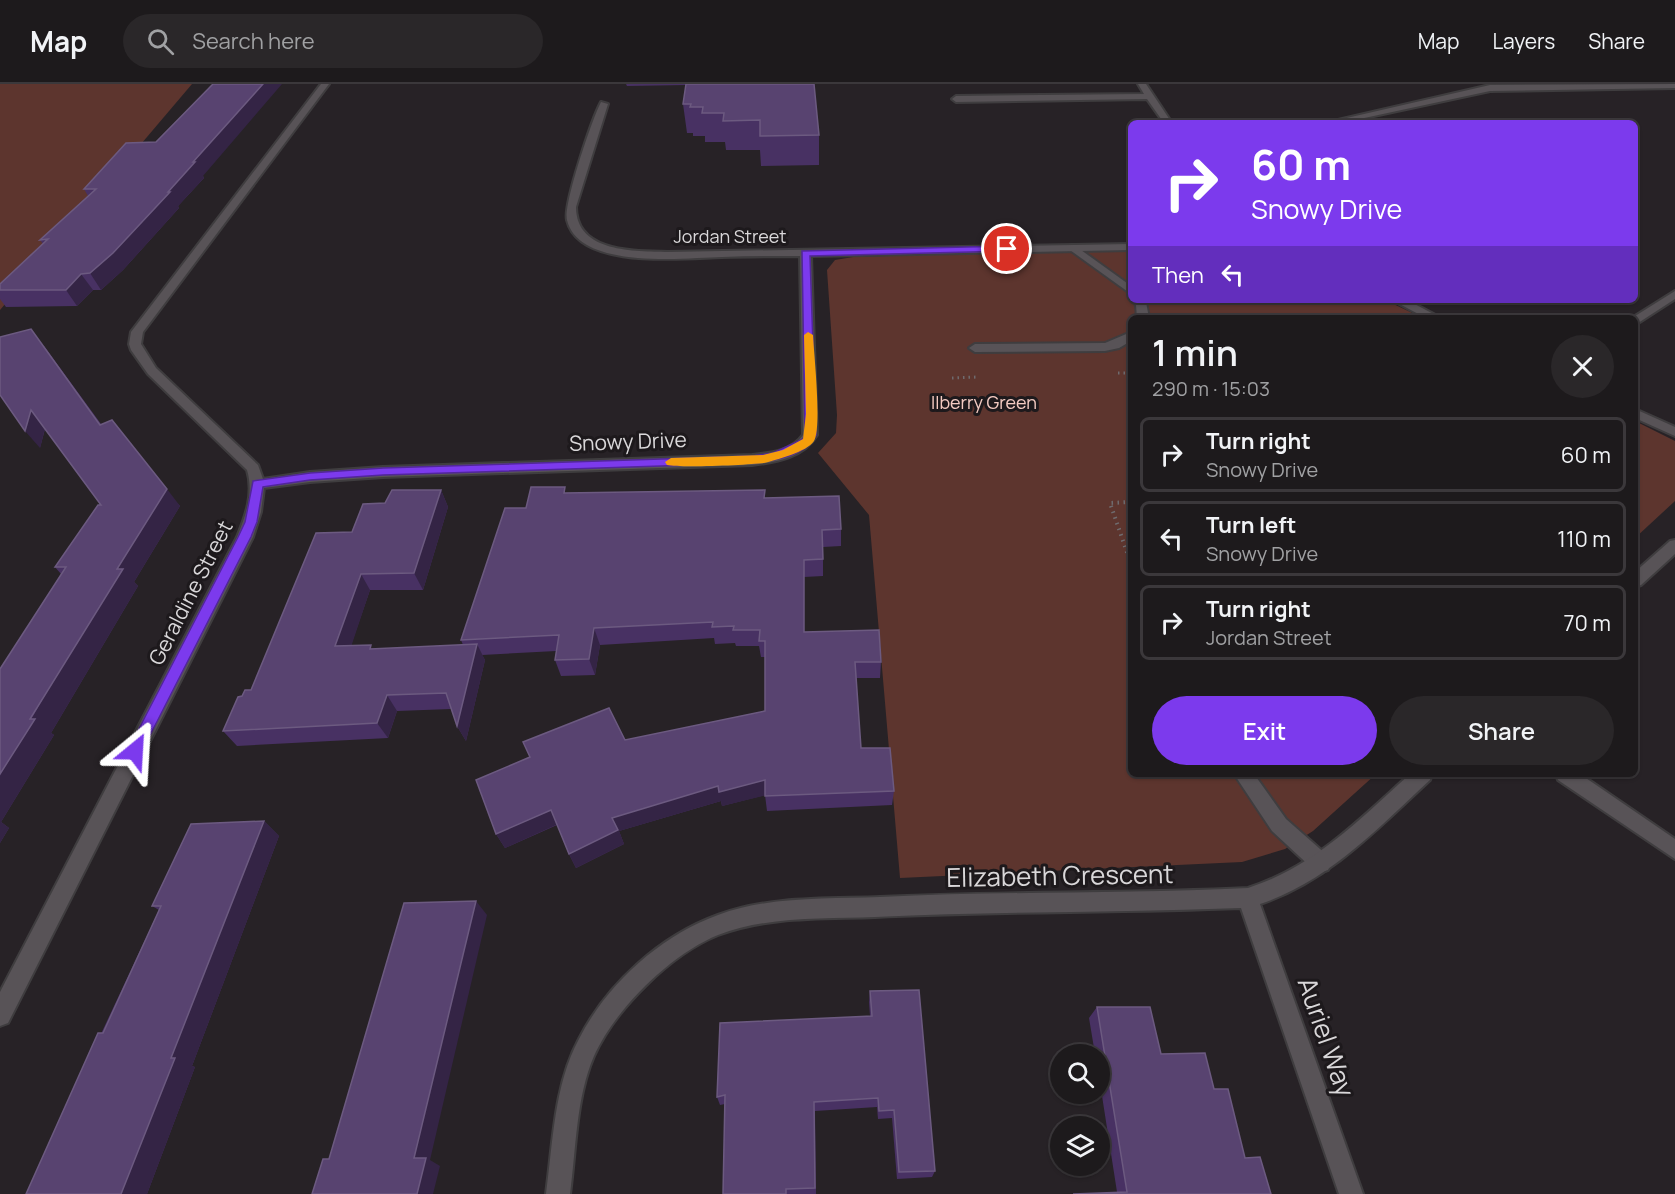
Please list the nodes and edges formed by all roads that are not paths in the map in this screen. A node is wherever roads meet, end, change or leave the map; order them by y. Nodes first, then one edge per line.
1 (325, 84) edge
2 (1142, 84) edge
3 (1675, 85) edge
4 (1149, 96) junction
5 (956, 99) dead end
6 (604, 105) dead end
7 (1166, 120) edge
8 (1343, 120) edge
9 (1128, 247) edge
10 (1074, 248) junction
11 (805, 253) junction
12 (1128, 289) edge
13 (1675, 294) edge
14 (1404, 303) edge
15 (1429, 315) edge
16 (1638, 319) edge
17 (1128, 338) edge
18 (975, 348) dead end
19 (1638, 414) edge
20 (1675, 432) edge
21 (258, 484) junction
22 (1675, 545) edge
23 (1638, 578) edge
24 (1245, 777) edge
25 (1420, 777) edge
26 (1569, 777) edge
27 (1675, 850) edge
28 (1321, 863) junction
29 (1248, 898) junction
30 (0, 1015) edge
31 (558, 1194) edge
32 (1350, 1194) edge

1 - 21 street
2 - 4 street
3 - 8 street
4 - 5 street
4 - 7 street
6 - 11 street, Jordan Street
9 - 10 street, Jordan Street
10 - 11 street, Jordan Street
10 - 12 street
11 - 21 street, Snowy Drive
13 - 16 street
14 - 15 street
17 - 18 street
19 - 20 street
21 - 30 street, Geraldine Street
22 - 23 street
24 - 28 street
25 - 28 street, Elizabeth Crescent
26 - 27 street
28 - 29 street, Elizabeth Crescent
29 - 31 street, Elizabeth Crescent
29 - 32 street, Auriel Way

